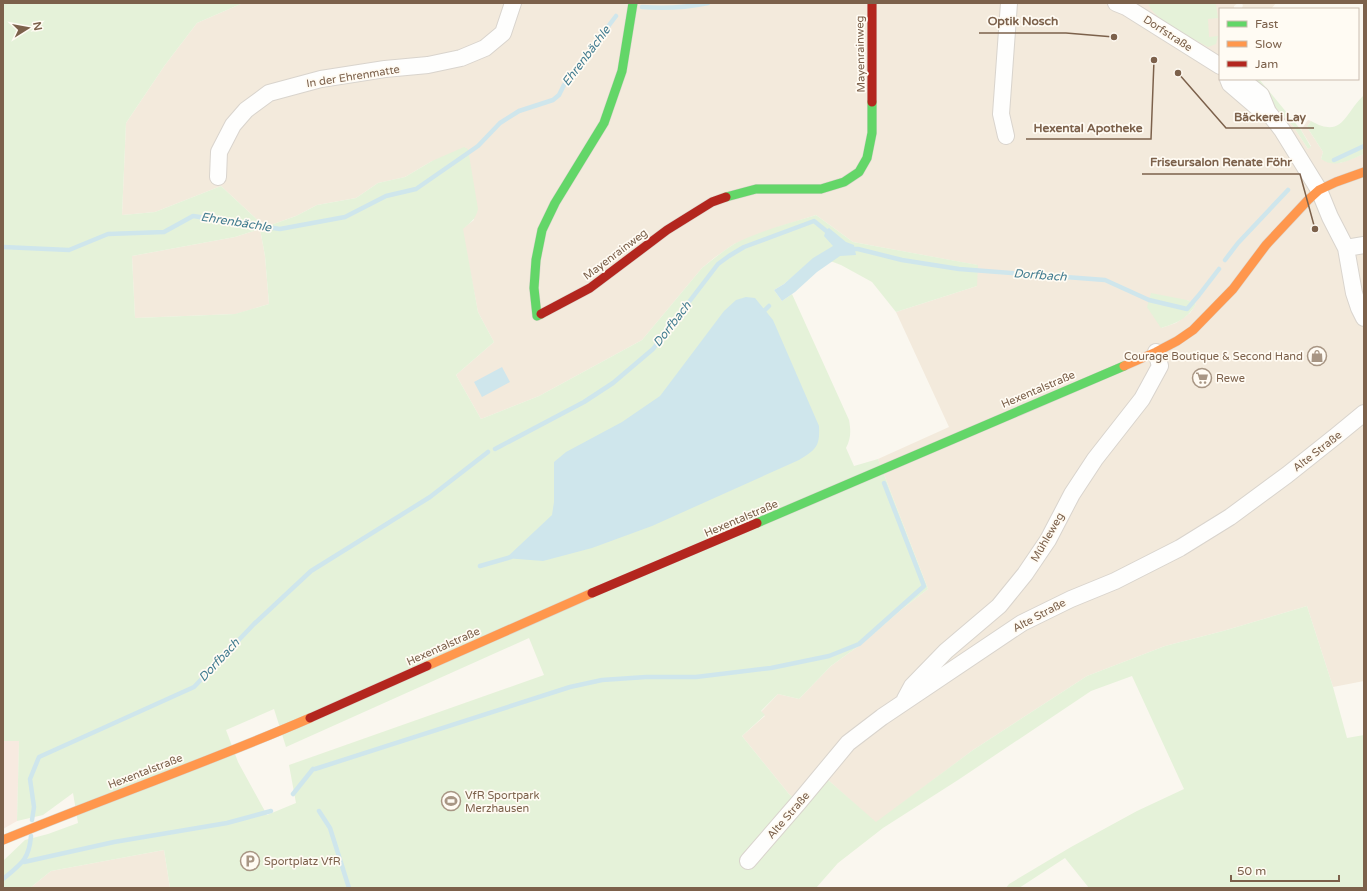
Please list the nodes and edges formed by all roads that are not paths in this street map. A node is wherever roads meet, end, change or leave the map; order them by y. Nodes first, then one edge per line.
1 (513, 3) edge
2 (633, 3) edge
3 (872, 3) edge
4 (1009, 3) edge
5 (1124, 4) edge
6 (1219, 65) edge
7 (1228, 80) edge
8 (1242, 80) edge
9 (1268, 112) junction
10 (1006, 136) dead end
11 (1364, 172) edge
12 (218, 177) dead end
13 (1320, 190) junction
14 (1364, 245) edge
15 (1346, 248) junction
16 (1364, 318) edge
17 (1156, 352) junction
18 (1364, 412) edge
19 (904, 702) junction
20 (3, 840) edge
21 (748, 861) dead end

1 - 12 street, In der Ehrenmatte
2 - 3 main road, Mayenrainweg
4 - 10 street
5 - 6 street, Dorfstraße
7 - 9 street
8 - 9 street
9 - 13 street
11 - 13 main road, Hexentalstraße
13 - 15 street
13 - 17 main road, Hexentalstraße
14 - 15 street
15 - 16 street
17 - 19 street, Mühleweg
17 - 20 main road, Hexentalstraße
18 - 19 street, Alte Straße
19 - 21 street, Alte Straße

